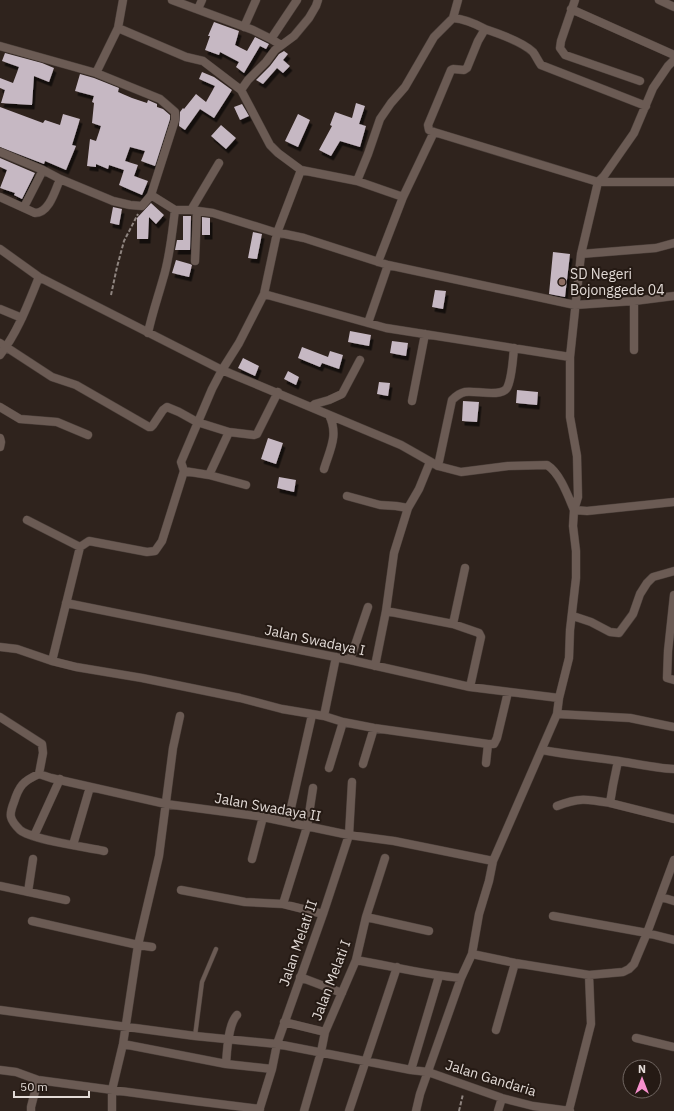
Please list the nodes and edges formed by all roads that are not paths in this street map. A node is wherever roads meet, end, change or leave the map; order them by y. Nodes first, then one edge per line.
1 (123, 0) edge
2 (172, 0) edge
3 (202, 0) edge
4 (256, 0) edge
5 (297, 0) edge
6 (318, 0) edge
7 (458, 0) edge
8 (575, 0) edge
9 (659, 0) edge
10 (674, 7) edge
11 (198, 9) junction
12 (571, 9) junction
13 (453, 18) junction
14 (244, 27) junction
15 (118, 28) junction
16 (485, 29) junction
17 (271, 39) junction
18 (281, 45) junction
19 (0, 46) edge
20 (674, 55) edge
21 (674, 60) edge
22 (96, 72) junction
23 (640, 81) dead end
24 (241, 90) junction
25 (646, 106) junction
26 (434, 132) junction
27 (0, 152) edge
28 (219, 163) dead end
29 (43, 170) junction
30 (301, 170) junction
31 (60, 179) junction
32 (357, 181) junction
33 (598, 182) junction
34 (674, 182) edge
35 (151, 195) junction
36 (0, 197) edge
37 (403, 197) junction
38 (24, 207) junction
39 (175, 210) junction
40 (194, 210) junction
41 (277, 233) junction
42 (674, 243) edge
43 (0, 249) edge
44 (581, 254) junction
45 (195, 261) dead end
46 (378, 262) junction
47 (388, 265) junction
48 (38, 277) junction
49 (264, 294) junction
50 (674, 296) edge
51 (634, 301) junction
52 (576, 305) junction
53 (0, 309) edge
54 (22, 318) junction
55 (368, 323) junction
56 (148, 333) junction
57 (425, 334) junction
58 (3, 345) edge
59 (514, 348) junction
60 (634, 350) dead end
61 (0, 355) edge
62 (570, 357) junction
63 (360, 360) dead end
64 (222, 370) junction
65 (278, 392) junction
66 (412, 401) dead end
67 (311, 407) junction
68 (0, 408) edge
69 (329, 415) junction
70 (197, 422) junction
71 (229, 432) junction
72 (88, 435) dead end
73 (0, 438) edge
74 (0, 447) edge
75 (430, 462) junction
76 (438, 466) junction
77 (324, 469) dead end
78 (184, 471) junction
79 (209, 475) junction
80 (246, 485) dead end
81 (347, 496) dead end
82 (674, 502) edge
83 (408, 508) junction
84 (574, 510) junction
85 (27, 520) dead end
86 (80, 547) junction
87 (465, 568) dead end
88 (674, 571) edge
89 (674, 595) edge
90 (66, 603) junction
91 (368, 607) dead end
92 (386, 611) junction
93 (573, 616) junction
94 (672, 618) edge
95 (453, 624) junction
96 (0, 647) edge
97 (336, 657) junction
98 (350, 660) junction
99 (52, 661) junction
100 (375, 666) junction
101 (674, 680) edge
102 (470, 687) junction
103 (508, 692) junction
104 (559, 698) junction
105 (557, 714) junction
106 (312, 715) junction
107 (180, 716) dead end
108 (324, 716) junction
109 (0, 717) edge
110 (343, 722) junction
111 (674, 727) edge
112 (374, 728) junction
113 (488, 744) junction
114 (542, 750) junction
115 (618, 761) junction
116 (363, 764) dead end
117 (486, 764) dead end
118 (329, 768) dead end
119 (674, 769) edge
120 (39, 774) junction
121 (60, 779) junction
122 (352, 782) dead end
123 (90, 787) junction
124 (313, 788) dead end
125 (610, 803) junction
126 (166, 804) junction
127 (557, 806) dead end
128 (263, 816) junction
129 (674, 819) edge
130 (288, 822) junction
131 (307, 827) junction
132 (349, 835) junction
133 (34, 836) junction
134 (73, 845) junction
135 (104, 851) dead end
136 (385, 858) dead end
137 (33, 859) dead end
138 (252, 859) dead end
139 (674, 860) edge
140 (494, 861) junction
141 (0, 886) edge
142 (182, 890) dead end
143 (28, 892) junction
144 (661, 897) junction
145 (66, 900) dead end
146 (674, 900) edge
147 (283, 904) junction
148 (323, 914) junction
149 (553, 916) dead end
150 (366, 917) junction
151 (32, 921) dead end
152 (428, 931) dead end
153 (647, 933) junction
154 (674, 940) edge
155 (138, 945) junction
156 (152, 947) dead end
157 (216, 949) dead end
158 (472, 954) junction
159 (356, 960) junction
160 (515, 963) junction
161 (397, 967) junction
162 (589, 975) junction
163 (439, 976) junction
164 (300, 977) junction
165 (461, 978) junction
166 (342, 993) junction
167 (0, 1010) edge
168 (237, 1015) dead end
169 (284, 1022) junction
170 (125, 1027) junction
171 (496, 1030) dead end
172 (325, 1032) junction
173 (194, 1036) junction
174 (636, 1038) dead end
175 (229, 1039) junction
176 (123, 1044) junction
177 (276, 1044) junction
178 (674, 1047) edge
179 (321, 1052) junction
180 (365, 1061) junction
181 (226, 1064) junction
182 (272, 1069) junction
183 (0, 1070) edge
184 (411, 1070) junction
185 (428, 1072) junction
186 (38, 1080) junction
187 (112, 1090) junction
188 (502, 1098) junction
189 (532, 1109) edge
190 (260, 1110) edge
191 (31, 1111) edge
192 (112, 1111) edge
193 (304, 1111) edge
194 (349, 1111) edge
195 (416, 1111) edge
196 (498, 1111) edge
197 (569, 1111) edge

1 - 15 street
2 - 11 street
3 - 11 street
4 - 14 street
5 - 17 street
6 - 18 street
7 - 13 street
8 - 12 street
9 - 10 street
11 - 14 street
12 - 20 street
12 - 23 street
13 - 16 street
13 - 32 street
14 - 17 street
15 - 22 street
15 - 24 street
16 - 25 street
16 - 26 street
17 - 18 street
18 - 24 street
19 - 22 street
21 - 25 street
22 - 35 street
24 - 30 street
25 - 33 street
26 - 33 street
26 - 37 street
27 - 29 street
28 - 40 street
29 - 31 street
29 - 38 street
30 - 32 street
30 - 41 street
31 - 35 street
31 - 38 street
32 - 37 street
33 - 34 street
33 - 44 street
35 - 39 street
36 - 38 street
37 - 46 street
39 - 40 street
39 - 56 street
40 - 41 street
40 - 45 street
41 - 46 street
41 - 49 street
42 - 44 street
43 - 48 street
44 - 52 street
46 - 47 street
47 - 52 street
47 - 55 street
48 - 54 street
48 - 56 street
49 - 55 street
49 - 64 street
50 - 51 street
51 - 52 street
51 - 60 street
52 - 62 street
53 - 54 street
54 - 58 street
55 - 57 street
56 - 64 street
57 - 59 street
57 - 66 street
58 - 61 street
58 - 70 street
59 - 62 street
59 - 76 street
62 - 84 street
63 - 67 street
64 - 65 street
64 - 70 street
65 - 67 street
65 - 71 street
67 - 69 street
68 - 72 street
69 - 75 street
69 - 77 street
70 - 71 street
70 - 78 street
71 - 79 street
73 - 74 street
75 - 76 street
75 - 83 street
76 - 84 street
78 - 79 street
78 - 86 street
79 - 80 street
81 - 83 street
82 - 84 street
83 - 92 street
84 - 93 street
85 - 86 street
86 - 90 street
87 - 95 street
88 - 93 street
89 - 94 street
90 - 97 street, Jalan Swadaya I
90 - 99 street
91 - 98 street
92 - 95 street
92 - 100 street
93 - 104 street
94 - 101 street
95 - 102 street
96 - 99 street
97 - 98 street, Jalan Swadaya I
97 - 108 street
98 - 100 street, Jalan Swadaya I
99 - 106 street
100 - 102 street, Jalan Swadaya I
102 - 103 street, Jalan Swadaya I
103 - 104 street, Jalan Swadaya I
103 - 113 street
104 - 105 street
105 - 111 street
105 - 114 street
106 - 108 street
106 - 130 street
107 - 126 street
108 - 110 street
109 - 120 street
110 - 112 street
110 - 118 street
112 - 113 street
112 - 116 street
113 - 117 street
114 - 115 street
114 - 140 street
115 - 119 street
115 - 125 street
120 - 121 street, Jalan Swadaya II
120 - 133 street
121 - 123 street, Jalan Swadaya II
121 - 133 street
122 - 132 street, Jalan Melati II
123 - 126 street, Jalan Swadaya II
123 - 134 street
124 - 131 street
125 - 127 street
125 - 129 street
126 - 128 street, Jalan Swadaya II
126 - 155 street
128 - 130 street, Jalan Swadaya II
128 - 138 street
130 - 131 street, Jalan Swadaya II
131 - 132 street, Jalan Swadaya II
131 - 147 street
132 - 140 street, Jalan Swadaya II
132 - 148 street, Jalan Melati II
133 - 134 street
134 - 135 street
136 - 150 street, Jalan Melati I
137 - 143 street
139 - 144 street
140 - 158 street
141 - 143 street
142 - 147 street
143 - 145 street
144 - 146 street
144 - 153 street
147 - 148 street
148 - 164 street, Jalan Melati II
149 - 153 street
150 - 152 street
150 - 159 street, Jalan Melati I
151 - 155 street
153 - 154 street
153 - 162 street
155 - 156 street
155 - 170 street
157 - 173 lane
158 - 160 street
158 - 165 street
159 - 161 street
159 - 166 street, Jalan Melati I
160 - 162 street
160 - 171 street
161 - 163 street
161 - 180 street
162 - 197 street
163 - 165 street
163 - 184 street
164 - 166 street
164 - 169 street, Jalan Melati II
165 - 185 street
166 - 172 street, Jalan Melati I
167 - 170 street, Jalan Gandaria
168 - 175 street
169 - 172 street
169 - 177 street, Jalan Melati II
170 - 173 street, Jalan Gandaria
170 - 176 street
172 - 179 street, Jalan Melati I
173 - 175 street, Jalan Gandaria
174 - 178 street
175 - 177 street, Jalan Gandaria
175 - 181 street
176 - 181 street
176 - 187 street
177 - 179 street, Jalan Gandaria
177 - 182 street, Jalan Melati II
179 - 180 street, Jalan Gandaria
179 - 193 street, Jalan Melati I
180 - 184 street, Jalan Gandaria
180 - 194 street
181 - 182 street
182 - 190 street, Jalan Melati II
183 - 186 street
184 - 185 street, Jalan Gandaria
185 - 188 street, Jalan Gandaria
185 - 195 street
186 - 187 street
186 - 191 street
187 - 190 street
187 - 192 street
188 - 189 street, Jalan Gandaria
188 - 196 street
189 - 197 street, Jalan Gandaria

